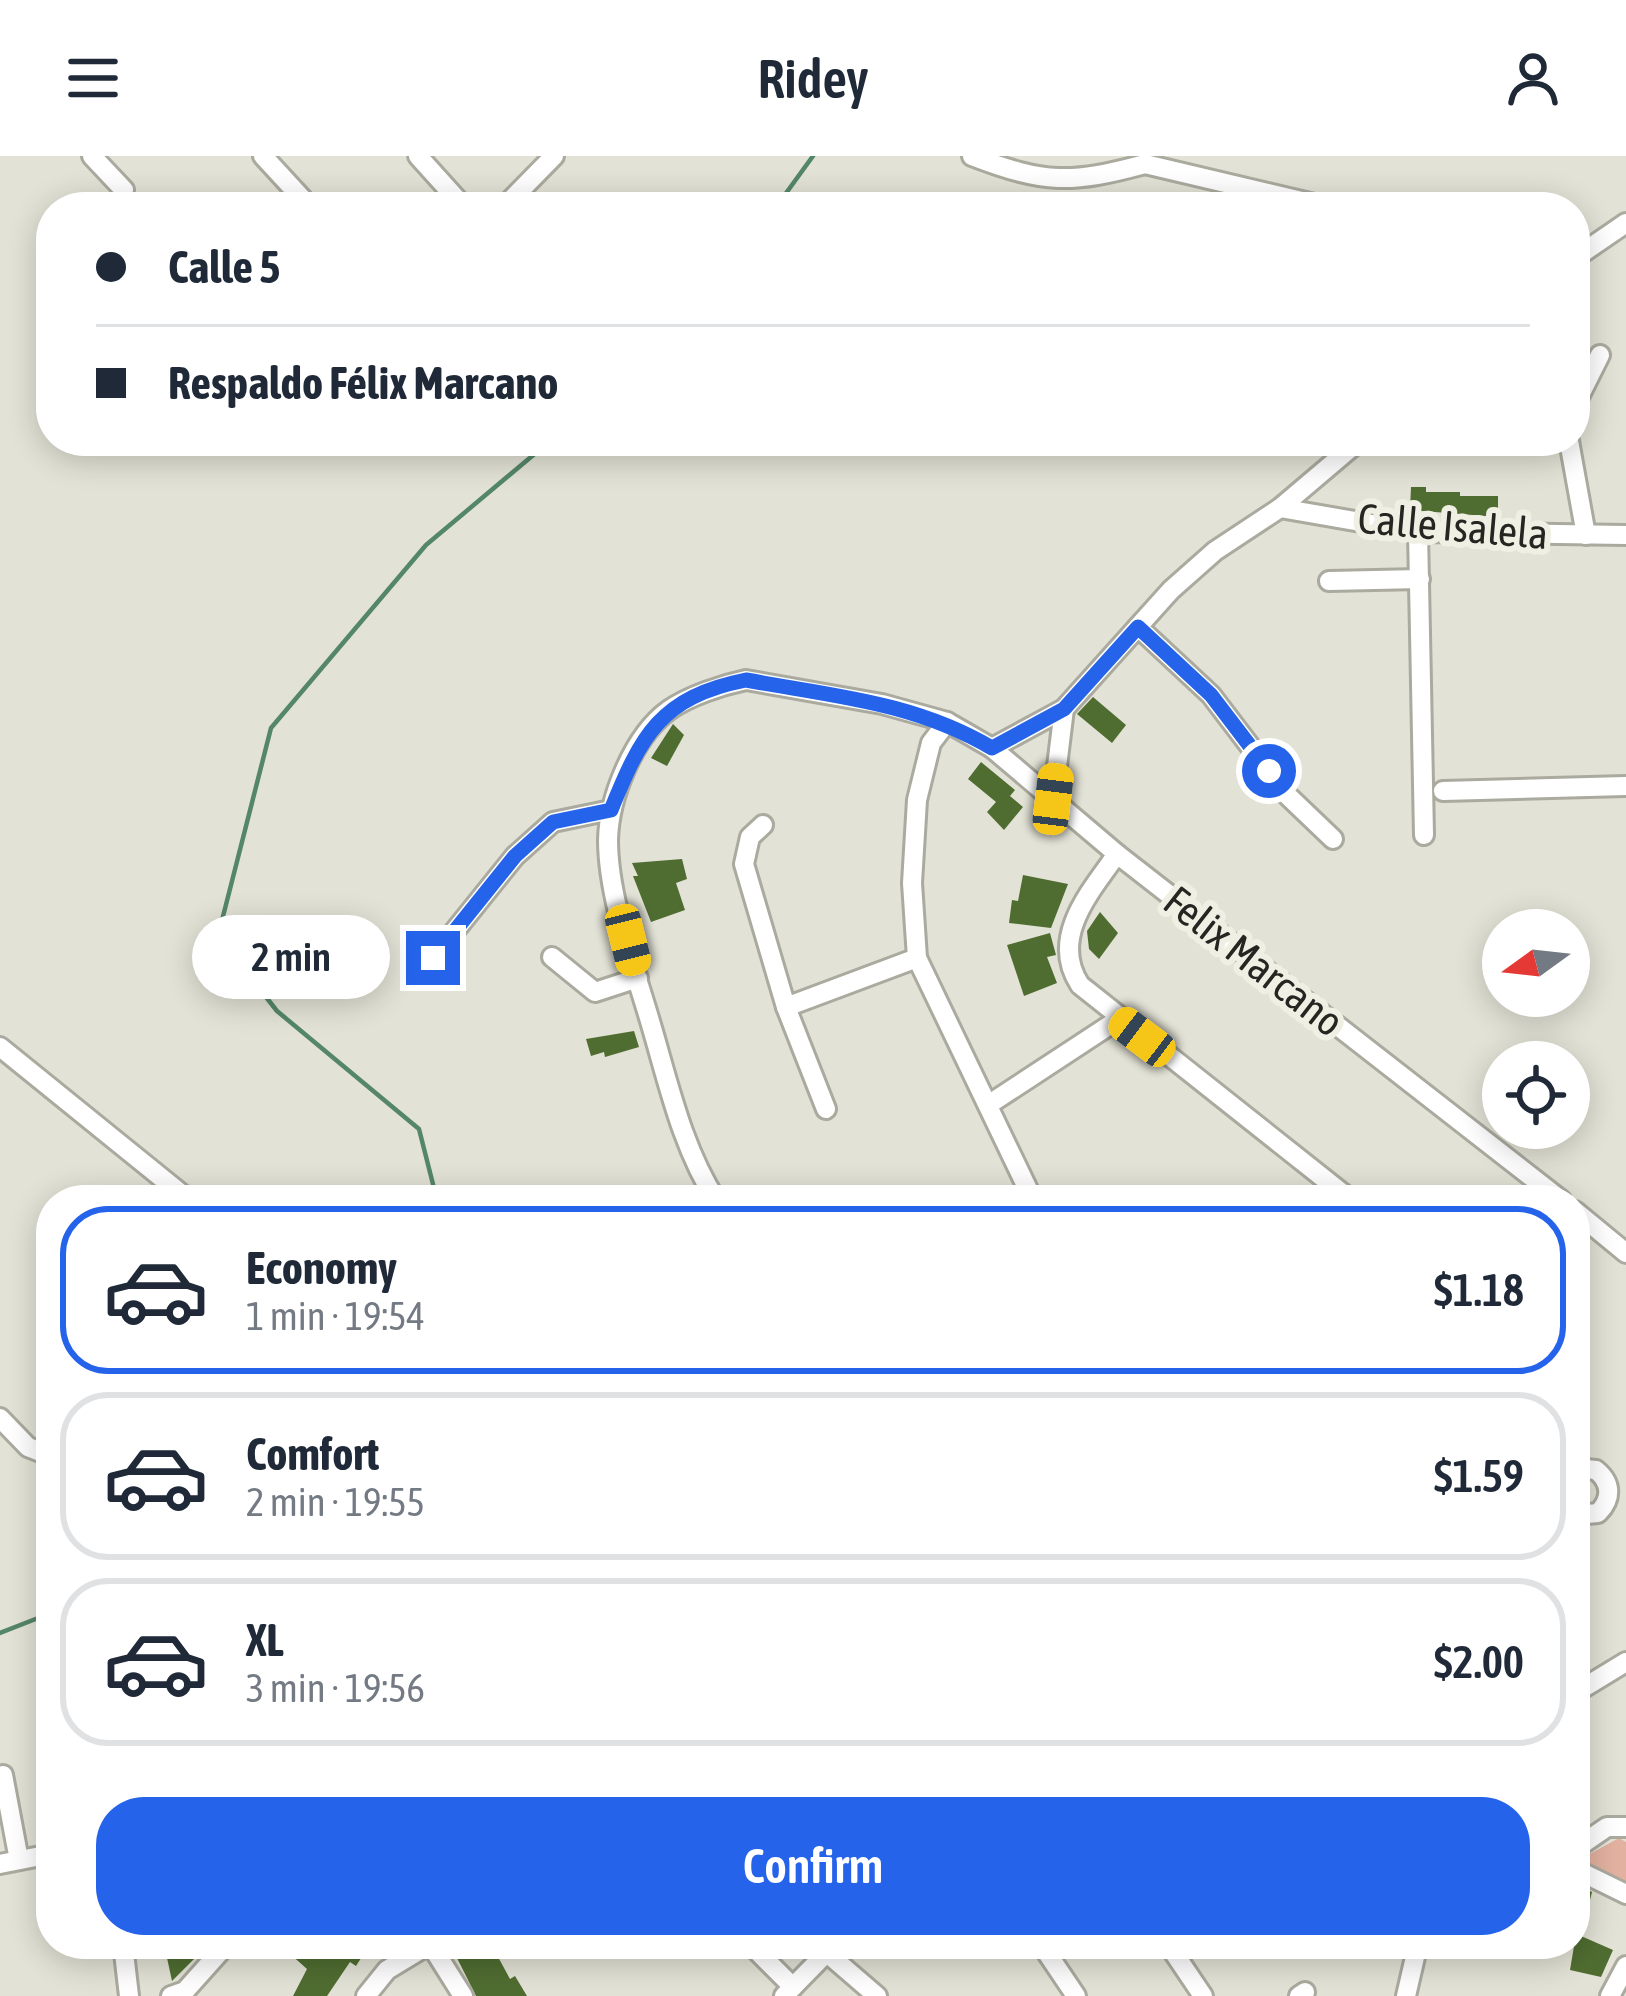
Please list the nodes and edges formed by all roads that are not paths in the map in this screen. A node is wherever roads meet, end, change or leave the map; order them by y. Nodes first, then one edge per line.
1 (92, 156) edge
2 (263, 156) edge
3 (418, 156) edge
4 (554, 156) edge
5 (972, 156) edge
6 (1142, 160) edge
7 (124, 190) dead end
8 (296, 192) edge
9 (450, 192) edge
10 (519, 192) edge
11 (1233, 192) edge
12 (1626, 223) edge
13 (1598, 238) junction
14 (1590, 239) edge
15 (1590, 245) edge
16 (1600, 355) dead end
17 (1590, 375) edge
18 (1336, 456) edge
19 (1571, 456) edge
20 (1280, 508) junction
21 (1418, 532) junction
22 (1626, 535) edge
23 (1586, 536) junction
24 (1420, 579) junction
25 (1329, 581) dead end
26 (1138, 627) junction
27 (1064, 709) junction
28 (947, 722) junction
29 (992, 748) junction
30 (1626, 787) edge
31 (1443, 791) dead end
32 (1053, 799) junction
33 (611, 810) junction
34 (763, 825) dead end
35 (1424, 835) dead end
36 (1333, 839) dead end
37 (1117, 854) junction
38 (552, 957) dead end
39 (433, 958) dead end
40 (917, 958) junction
41 (638, 978) junction
42 (787, 1007) junction
43 (1119, 1019) junction
44 (0, 1047) edge
45 (988, 1105) junction
46 (826, 1109) dead end
47 (170, 1185) edge
48 (706, 1185) edge
49 (1026, 1185) edge
50 (1332, 1185) edge
51 (1542, 1185) edge
52 (1590, 1226) edge
53 (1626, 1253) edge
54 (0, 1418) edge
55 (36, 1450) edge
56 (1590, 1469) edge
57 (1590, 1514) edge
58 (1626, 1662) edge
59 (1590, 1684) edge
60 (3, 1775) dead end
61 (1626, 1827) edge
62 (1590, 1839) edge
63 (9, 1862) edge
64 (1590, 1876) edge
65 (1626, 1894) edge
66 (125, 1959) edge
67 (213, 1959) edge
68 (405, 1959) edge
69 (440, 1959) edge
70 (762, 1959) edge
71 (820, 1959) edge
72 (842, 1959) edge
73 (1051, 1959) edge
74 (1178, 1959) edge
75 (1415, 1959) edge
76 (1626, 1966) edge
77 (788, 1991) edge
78 (129, 1996) edge
79 (171, 1996) edge
80 (366, 1996) edge
81 (463, 1996) edge
82 (877, 1996) edge
83 (1076, 1996) edge
84 (1203, 1996) edge
85 (1406, 1996) edge
86 (1610, 1996) edge

1 - 7 street
2 - 8 street
3 - 9 street
4 - 10 street
5 - 6 street
6 - 11 street
12 - 13 street
13 - 14 street
13 - 15 street
16 - 17 street
18 - 20 street
19 - 23 street
20 - 21 street, Calle Isalela
20 - 26 street
21 - 23 street, Calle Isalela
21 - 24 street
22 - 23 street, Calle Isalela
24 - 25 street
24 - 35 street
26 - 27 street
26 - 36 street
27 - 29 street
27 - 32 street
28 - 29 street, Felix Marcano
28 - 33 street, Felix Marcano
28 - 40 street
29 - 32 street, Felix Marcano
30 - 31 street
32 - 37 street, Felix Marcano
33 - 39 street
33 - 41 street
34 - 42 street
37 - 43 street
37 - 51 street, Felix Marcano
38 - 41 street
40 - 42 street
40 - 45 street
41 - 48 street
42 - 46 street
43 - 45 street
43 - 50 street
44 - 47 street
45 - 49 street
52 - 53 street
54 - 55 street
56 - 57 street
58 - 59 street
60 - 63 street
61 - 62 street
64 - 65 street
66 - 78 street
67 - 79 street
68 - 80 street
69 - 81 street
70 - 77 street
71 - 77 street
72 - 82 street
73 - 83 street
74 - 84 street
75 - 85 street
76 - 86 street

